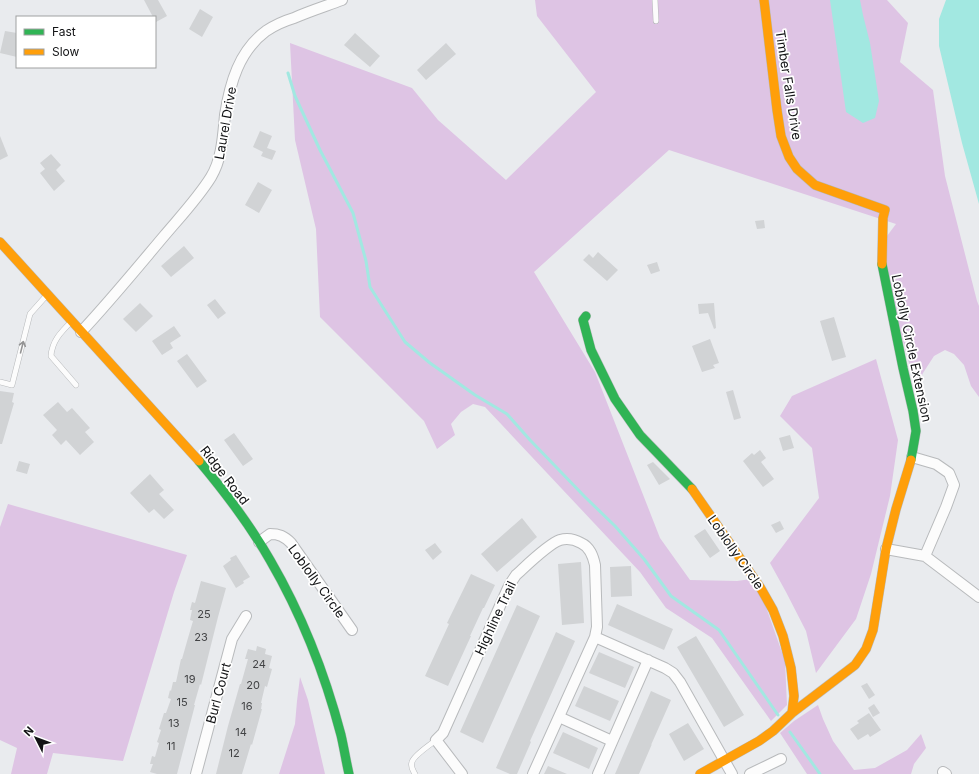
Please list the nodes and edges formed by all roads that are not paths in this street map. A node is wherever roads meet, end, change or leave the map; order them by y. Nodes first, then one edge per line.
1 (342, 0) edge
2 (654, 0) edge
3 (764, 0) edge
4 (656, 20) dead end
5 (884, 210) joint
6 (0, 242) edge
7 (48, 295) junction
8 (586, 316) dead end
9 (72, 322) junction
10 (81, 332) junction
11 (0, 382) edge
12 (76, 385) dead end
13 (912, 457) junction
14 (259, 542) junction
15 (886, 548) junction
16 (925, 556) junction
17 (979, 597) edge
18 (246, 616) dead end
19 (352, 630) dead end
20 (595, 637) junction
21 (648, 660) junction
22 (792, 713) junction
23 (559, 717) junction
24 (436, 740) junction
25 (612, 741) junction
26 (781, 759) dead end
27 (725, 761) junction
28 (196, 774) edge
29 (349, 774) edge
30 (415, 774) edge
31 (462, 774) edge
32 (533, 774) edge
33 (598, 774) edge
34 (700, 774) edge
35 (732, 774) edge
36 (750, 774) edge

1 - 10 street, Laurel Drive
2 - 4 lane
3 - 5 street, Timber Falls Drive
5 - 13 street, Loblolly Circle Extension
6 - 7 street, Ridge Road
7 - 9 street, Ridge Road
11 -> 7 lane
8 - 22 street, Loblolly Circle
9 - 10 street, Ridge Road
9 - 12 lane
10 - 14 street, Ridge Road
13 - 15 street, Loblolly Circle Extension
13 - 16 street
14 - 19 street, Loblolly Circle
14 - 29 street, Ridge Road
15 - 16 street
15 - 22 street, Loblolly Circle Extension
16 - 17 street
18 - 28 street, Burl Court
20 - 21 street
20 - 23 street, Highline Trail
20 - 24 street, Highline Trail
21 - 25 street
21 - 27 street
22 - 27 street
23 - 25 street
23 - 32 street, Highline Trail
24 - 30 lane
24 - 31 street
25 - 33 street
26 - 36 street
27 - 34 street
27 - 35 street

